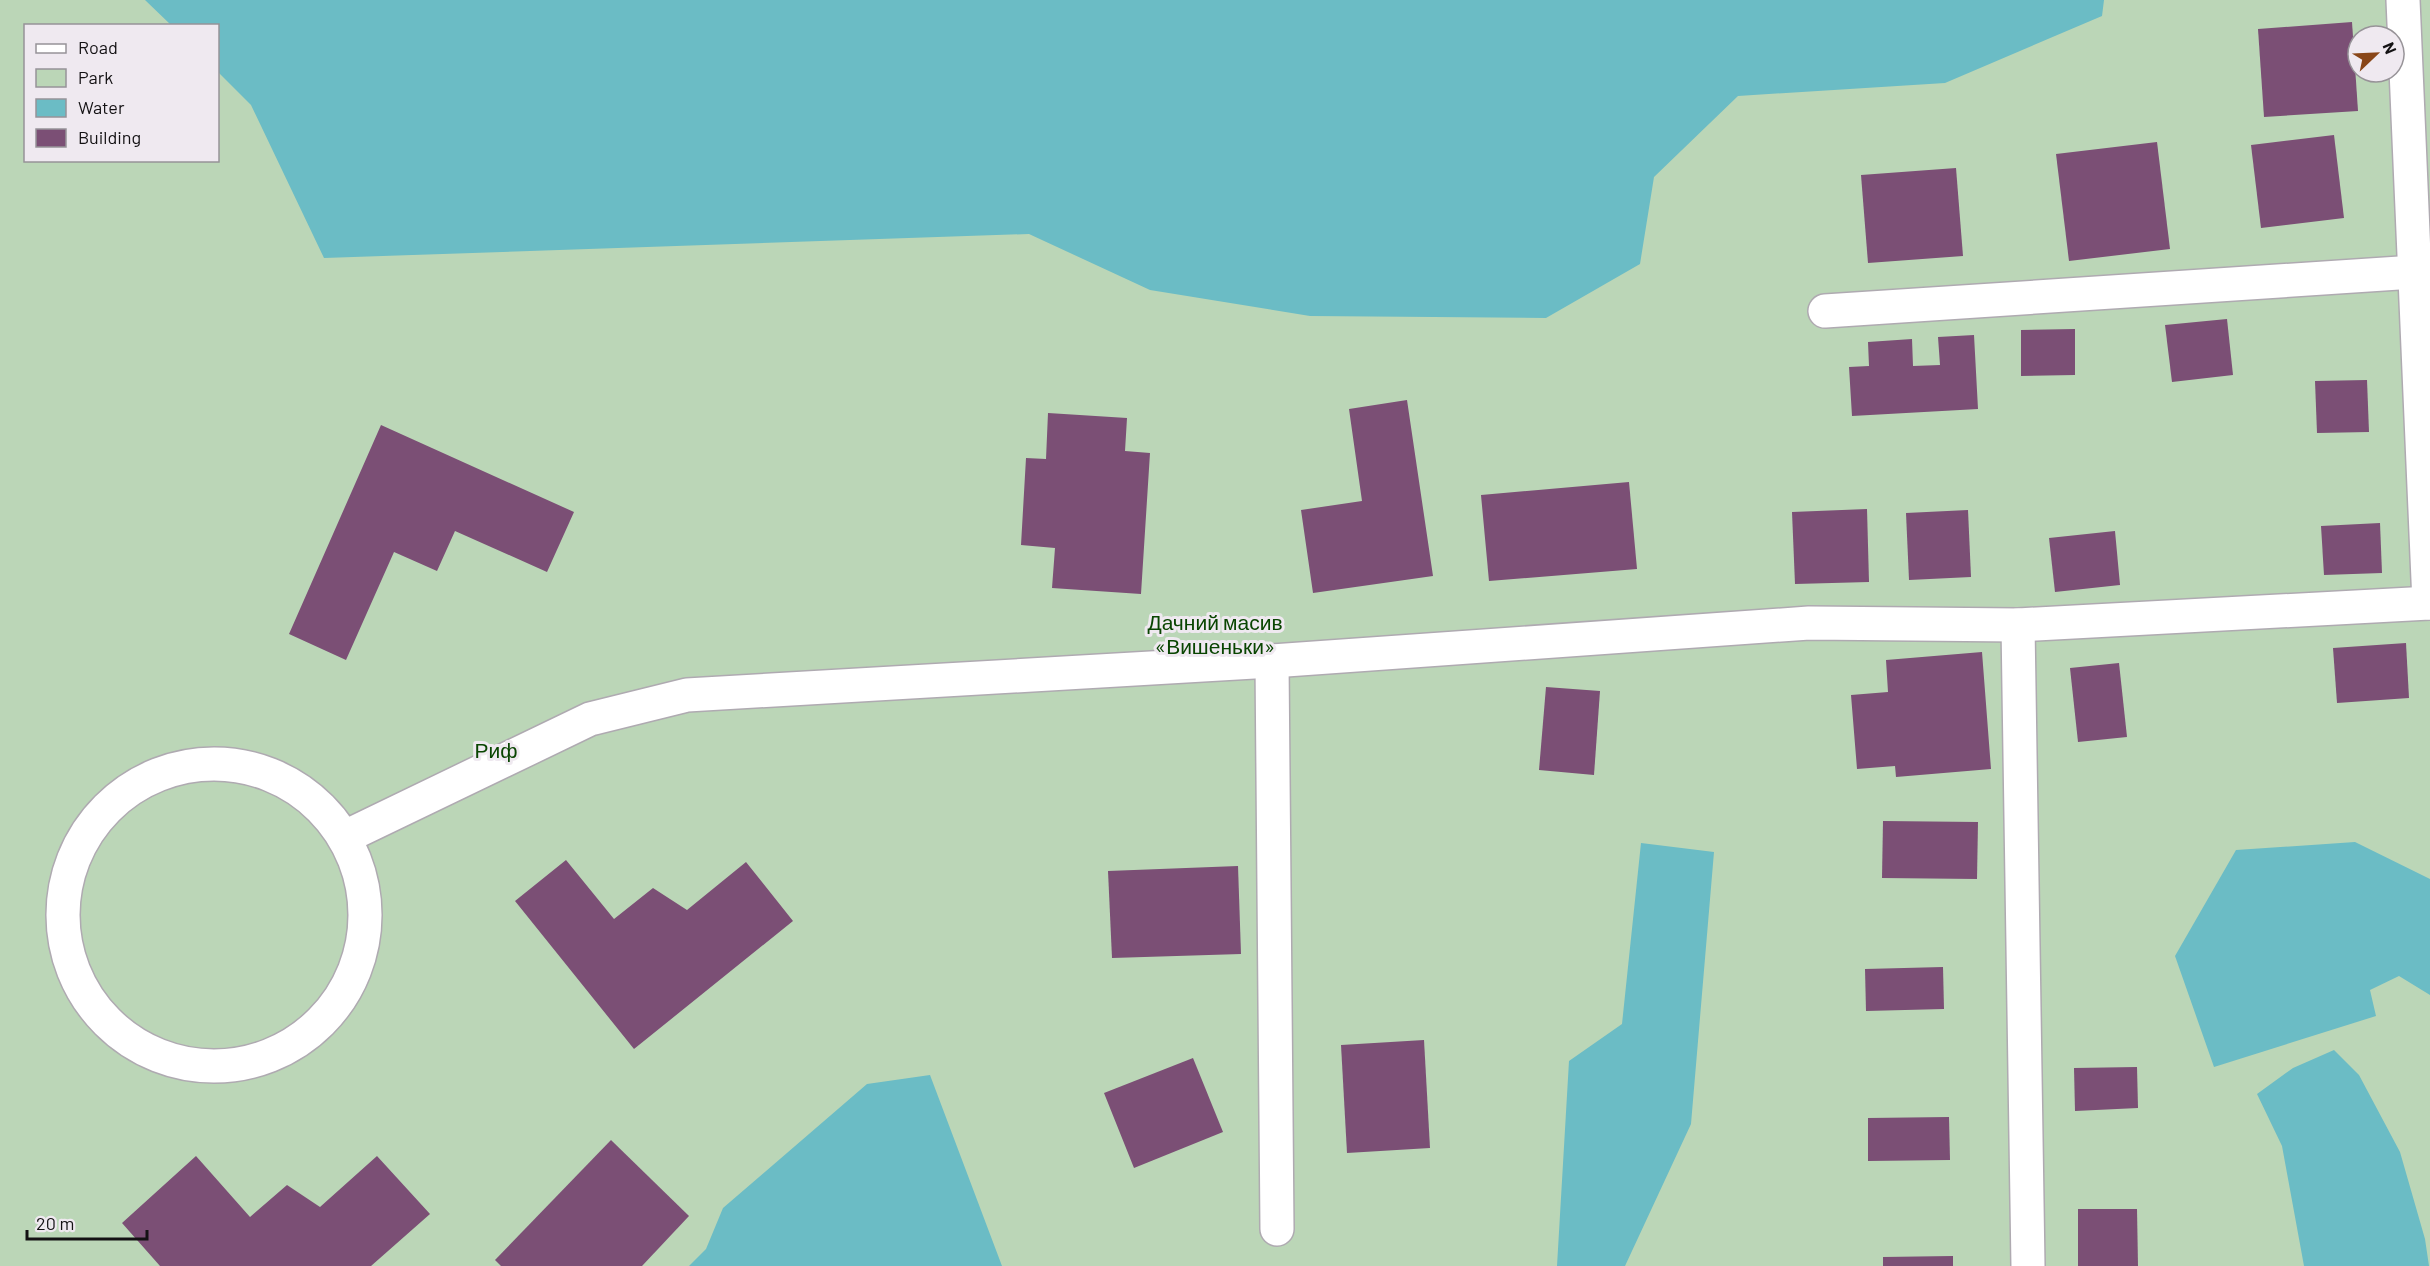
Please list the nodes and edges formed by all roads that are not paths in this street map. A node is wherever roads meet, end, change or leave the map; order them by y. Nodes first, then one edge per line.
1 (2403, 0) edge
2 (2423, 271) edge
3 (1825, 311) dead end
4 (2430, 603) edge
5 (2018, 625) junction
6 (1272, 661) junction
7 (345, 837) junction
8 (1277, 1229) dead end
9 (2028, 1266) edge

1 - 2 street
2 - 3 street
2 - 4 street
4 - 5 street
5 - 6 street
5 - 9 street
6 - 7 street
6 - 8 street
7 - 7 street

